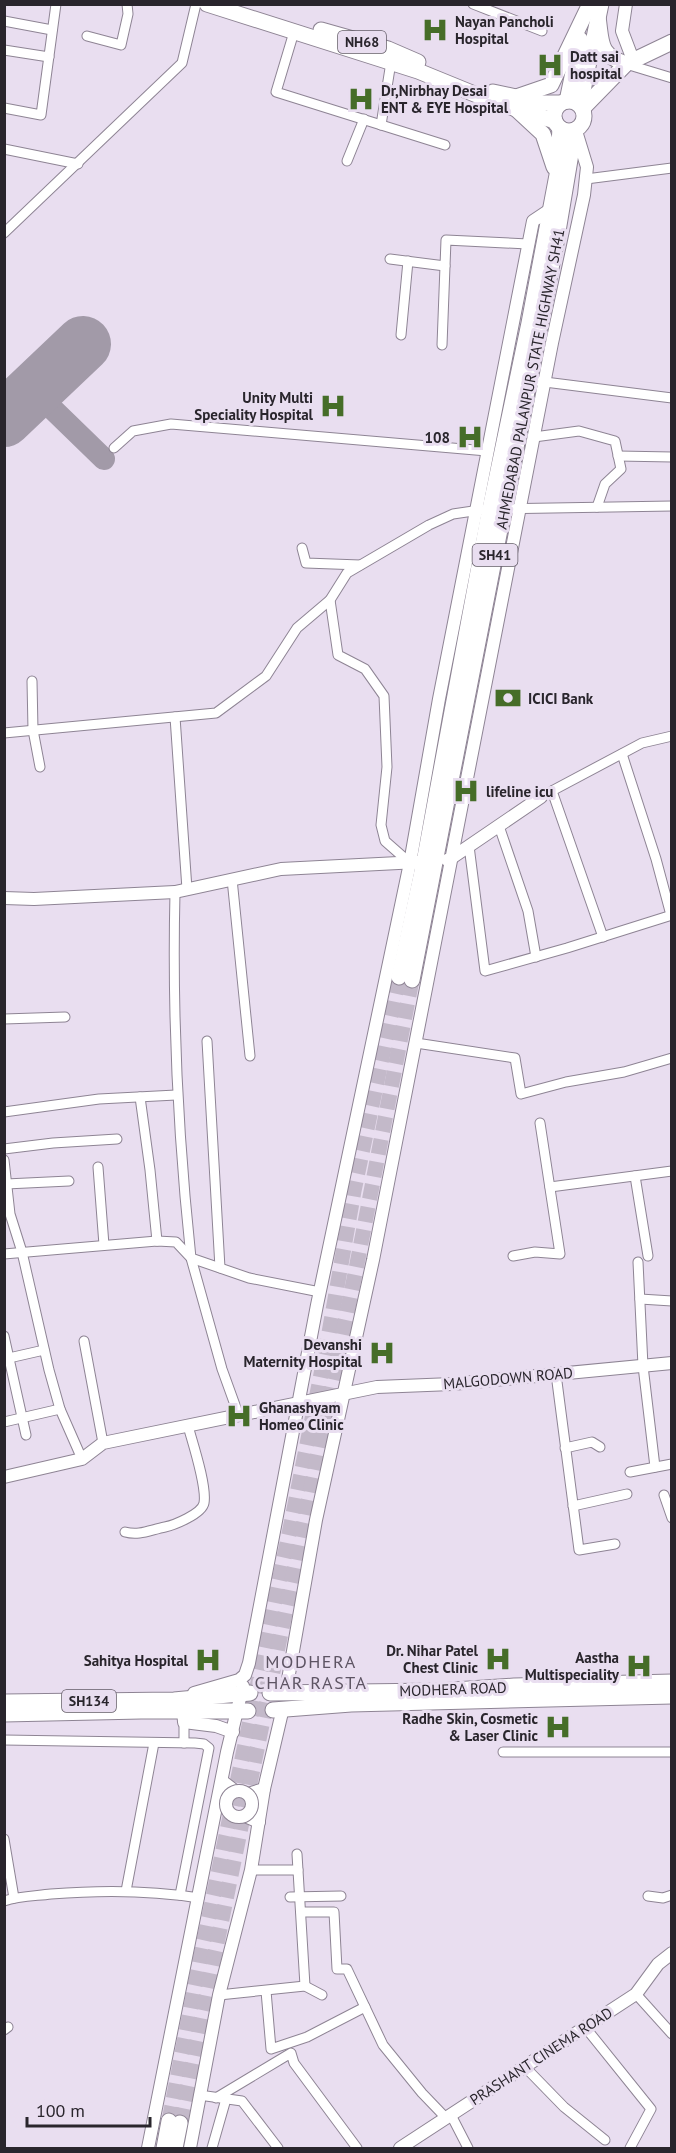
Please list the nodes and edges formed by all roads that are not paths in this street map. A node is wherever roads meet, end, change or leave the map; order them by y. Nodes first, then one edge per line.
1 (56, 4) edge
2 (127, 4) edge
3 (196, 4) edge
4 (207, 4) edge
5 (234, 4) edge
6 (473, 4) edge
7 (626, 4) edge
8 (594, 8) edge
9 (4, 21) edge
10 (52, 30) junction
11 (542, 30) dead end
12 (294, 32) junction
13 (87, 36) dead end
14 (672, 42) edge
15 (4, 50) edge
16 (48, 57) junction
17 (391, 62) junction
18 (630, 62) junction
19 (672, 78) edge
20 (516, 103) junction
21 (573, 104) junction
22 (4, 108) edge
23 (364, 119) junction
24 (381, 125) junction
25 (564, 126) junction
26 (445, 145) dead end
27 (4, 149) edge
28 (347, 161) dead end
29 (78, 164) junction
30 (672, 168) edge
31 (557, 175) junction
32 (586, 179) junction
33 (551, 209) junction
34 (4, 233) edge
35 (528, 244) junction
36 (390, 259) dead end
37 (408, 261) junction
38 (445, 266) junction
39 (401, 335) dead end
40 (442, 345) dead end
41 (537, 381) junction
42 (505, 397) junction
43 (672, 398) edge
44 (534, 437) junction
45 (114, 448) dead end
46 (487, 452) junction
47 (618, 456) junction
48 (672, 457) edge
49 (672, 506) edge
50 (597, 507) junction
51 (497, 509) junction
52 (302, 548) dead end
53 (360, 565) junction
54 (330, 600) junction
55 (32, 681) dead end
56 (175, 717) junction
57 (33, 730) junction
58 (4, 733) edge
59 (672, 736) edge
60 (622, 754) junction
61 (40, 766) dead end
62 (546, 794) junction
63 (499, 826) junction
64 (469, 846) junction
65 (430, 861) junction
66 (232, 879) junction
67 (181, 890) junction
68 (4, 898) edge
69 (671, 915) edge
70 (603, 937) junction
71 (536, 957) junction
72 (407, 973) junction
73 (65, 1017) dead end
74 (4, 1019) edge
75 (207, 1041) dead end
76 (416, 1043) junction
77 (250, 1056) dead end
78 (672, 1058) edge
79 (176, 1095) junction
80 (140, 1097) junction
81 (4, 1112) edge
82 (540, 1123) dead end
83 (117, 1139) dead end
84 (4, 1149) edge
85 (5, 1163) edge
86 (98, 1167) dead end
87 (672, 1172) edge
88 (635, 1176) junction
89 (69, 1181) dead end
90 (6, 1184) junction
91 (550, 1187) junction
92 (157, 1241) junction
93 (104, 1245) junction
94 (22, 1252) junction
95 (4, 1254) edge
96 (513, 1256) dead end
97 (648, 1256) dead end
98 (191, 1258) junction
99 (638, 1262) dead end
100 (220, 1268) junction
101 (320, 1292) junction
102 (640, 1299) junction
103 (672, 1301) edge
104 (4, 1336) edge
105 (84, 1341) dead end
106 (44, 1350) junction
107 (9, 1358) junction
108 (672, 1363) edge
109 (643, 1366) junction
110 (556, 1374) junction
111 (344, 1393) junction
112 (298, 1405) junction
113 (60, 1409) junction
114 (239, 1416) junction
115 (22, 1418) junction
116 (4, 1422) edge
117 (188, 1426) junction
118 (26, 1435) dead end
119 (103, 1443) junction
120 (600, 1447) dead end
121 (565, 1448) junction
122 (82, 1459) junction
123 (672, 1464) edge
124 (655, 1467) junction
125 (630, 1472) dead end
126 (4, 1477) edge
127 (627, 1494) dead end
128 (664, 1495) dead end
129 (573, 1506) junction
130 (672, 1518) edge
131 (124, 1532) dead end
132 (615, 1544) dead end
133 (245, 1675) junction
134 (672, 1682) edge
135 (278, 1692) junction
136 (246, 1693) junction
137 (439, 1696) junction
138 (672, 1696) edge
139 (4, 1702) edge
140 (278, 1709) junction
141 (180, 1710) junction
142 (243, 1710) junction
143 (4, 1714) edge
144 (233, 1732) junction
145 (4, 1740) edge
146 (154, 1743) junction
147 (184, 1743) junction
148 (503, 1752) dead end
149 (672, 1752) edge
150 (222, 1781) junction
151 (264, 1790) junction
152 (242, 1793) junction
153 (229, 1813) junction
154 (216, 1815) junction
155 (245, 1816) junction
156 (259, 1822) junction
157 (4, 1839) edge
158 (297, 1854) dead end
159 (251, 1870) junction
160 (298, 1870) dead end
161 (126, 1891) junction
162 (180, 1895) junction
163 (672, 1895) edge
164 (341, 1896) dead end
165 (648, 1896) dead end
166 (295, 1897) junction
167 (14, 1898) junction
168 (199, 1898) junction
169 (4, 1901) edge
170 (301, 1912) junction
171 (672, 1953) edge
172 (305, 1986) junction
173 (266, 1991) junction
174 (636, 1994) junction
175 (219, 1995) junction
176 (322, 1995) dead end
177 (364, 2007) junction
178 (585, 2027) junction
179 (672, 2034) edge
180 (525, 2067) junction
181 (199, 2095) junction
182 (221, 2098) junction
183 (448, 2117) junction
184 (152, 2125) junction
185 (604, 2140) dead end
186 (191, 2142) edge
187 (147, 2148) edge
188 (163, 2148) edge
189 (177, 2148) edge
190 (212, 2148) edge
191 (278, 2148) edge
192 (357, 2148) edge
193 (400, 2148) edge
194 (468, 2148) edge
195 (630, 2148) edge

1 - 10 street
2 - 13 street
3 - 29 street
4 - 12 main road, NH68
5 - 20 main road, NH68
6 - 11 street
7 - 18 street
8 - 18 main road
8 - 20 main road
8 - 21 main road
8 - 21 main road
9 - 10 street
10 - 16 street
12 - 17 main road, NH68
12 - 23 street
14 - 18 main road
15 - 16 street
16 - 22 street
17 - 20 main road, NH68
17 - 24 street
18 - 19 street
18 - 21 main road
20 - 21 main road, NH68
20 - 25 main road, NH68
20 - 31 main road
21 - 25 main road
21 - 25 main road
23 - 24 street
23 - 28 street
24 - 26 street
25 - 31 main road, AHMEDABAD PALANPUR STATE HIGHWAY SH41 / SH41
25 - 32 street
25 - 41 main road, AHMEDABAD PALANPUR STATE HIGHWAY SH41 / SH41
27 - 29 street
29 - 34 street
30 - 32 street
31 - 33 main road, AHMEDABAD PALANPUR STATE HIGHWAY SH41 / SH41
32 - 41 street
33 - 35 street
33 - 42 main road, AHMEDABAD PALANPUR STATE HIGHWAY SH41 / SH41
35 - 38 street
35 - 42 street
36 - 37 street
37 - 38 street
37 - 39 street
38 - 40 street
41 - 43 street
41 - 44 street
41 - 51 main road, AHMEDABAD PALANPUR STATE HIGHWAY SH41 / SH41
42 - 46 street
42 - 51 main road, AHMEDABAD PALANPUR STATE HIGHWAY SH41 / SH41
44 - 47 street
44 - 51 street
45 - 46 street
46 - 51 street
47 - 48 street
47 - 50 street
49 - 50 street
50 - 51 street
51 - 53 street
51 - 65 main road, AHMEDABAD PALANPUR STATE HIGHWAY SH41 / SH41
51 - 65 street
52 - 53 street
53 - 54 street
54 - 56 street
54 - 65 street
55 - 57 street
56 - 57 street
56 - 67 street
57 - 58 street
57 - 61 street
59 - 60 street
60 - 62 street
60 - 69 street
62 - 63 street
62 - 70 street
63 - 64 street
63 - 71 street
64 - 65 street
64 - 71 street
65 - 66 street
65 - 72 main road, AHMEDABAD PALANPUR STATE HIGHWAY SH41 / SH41
65 - 72 street
66 - 67 street
66 - 77 street
67 - 68 street
67 - 79 street
69 - 70 street
70 - 71 street
72 - 76 street
72 - 101 street
73 - 74 street
75 - 100 street
76 - 78 street
76 - 111 street
79 - 80 street
79 - 98 street
80 - 81 street
80 - 92 street
82 - 91 street
83 - 84 street
85 - 90 street
86 - 93 street
87 - 88 street
88 - 91 street
88 - 97 street
89 - 90 street
90 - 94 street
91 - 96 street
92 - 93 street
92 - 98 street
93 - 94 street
94 - 95 street
94 - 106 street
98 - 100 street
98 - 114 street
99 - 102 street
100 - 101 street
101 - 112 street
102 - 103 street
102 - 109 street
104 - 107 street
105 - 119 street
106 - 107 street
106 - 113 street
107 - 115 street
108 - 109 street, MALGODOWN ROAD
109 - 110 street, MALGODOWN ROAD
109 - 124 street
110 - 111 street, MALGODOWN ROAD
110 - 121 street
111 - 112 street, MALGODOWN ROAD
111 - 135 street
112 - 114 street
112 - 133 street
113 - 115 street
113 - 122 street
114 - 117 street
115 - 116 street
115 - 118 street
117 - 119 street
117 - 131 street
119 - 122 street
120 - 121 street
121 - 129 street
122 - 126 street
123 - 124 street
124 - 125 street
127 - 129 street
128 - 130 street
129 - 132 street
133 - 136 street
133 - 141 street
134 - 137 main road, MODHERA ROAD
135 - 136 main road, MODHERA ROAD
135 - 137 main road, MODHERA ROAD
135 - 140 main road
136 - 141 main road, MODHERA ROAD
136 - 142 main road
137 - 138 main road
137 - 140 main road
139 - 141 main road, SH134
140 - 142 main road
140 - 151 street
141 - 142 main road
141 - 143 main road
141 - 144 street
141 - 147 street
142 - 144 street
144 - 150 street
145 - 146 street
146 - 147 street
146 - 161 street
147 - 162 street
148 - 149 street
150 - 152 street
150 - 154 street
151 - 152 street
151 - 156 street
152 - 153 street, bridge
152 - 155 street, bridge
153 - 154 street
153 - 155 street, bridge
154 - 168 street
155 - 156 street
156 - 159 street
157 - 167 street
158 - 166 street
159 - 160 street
159 - 175 street
161 - 162 street
161 - 167 street
162 - 168 street
163 - 165 street
164 - 166 street
166 - 170 street
167 - 169 street
168 - 184 street
170 - 172 street
170 - 177 street
171 - 174 street, PRASHANT CINEMA ROAD
172 - 173 street
172 - 176 street
173 - 175 street
173 - 177 street
174 - 178 street, PRASHANT CINEMA ROAD
174 - 179 street
175 - 181 street
177 - 183 street
178 - 180 street, PRASHANT CINEMA ROAD
178 - 195 street
180 - 183 street, PRASHANT CINEMA ROAD
180 - 185 street
181 - 182 street
181 - 186 street
182 - 190 street
182 - 191 street
182 - 192 street
183 - 193 street, PRASHANT CINEMA ROAD
183 - 194 street
184 - 187 street
184 - 188 street
186 - 189 street
188 - 189 main road

